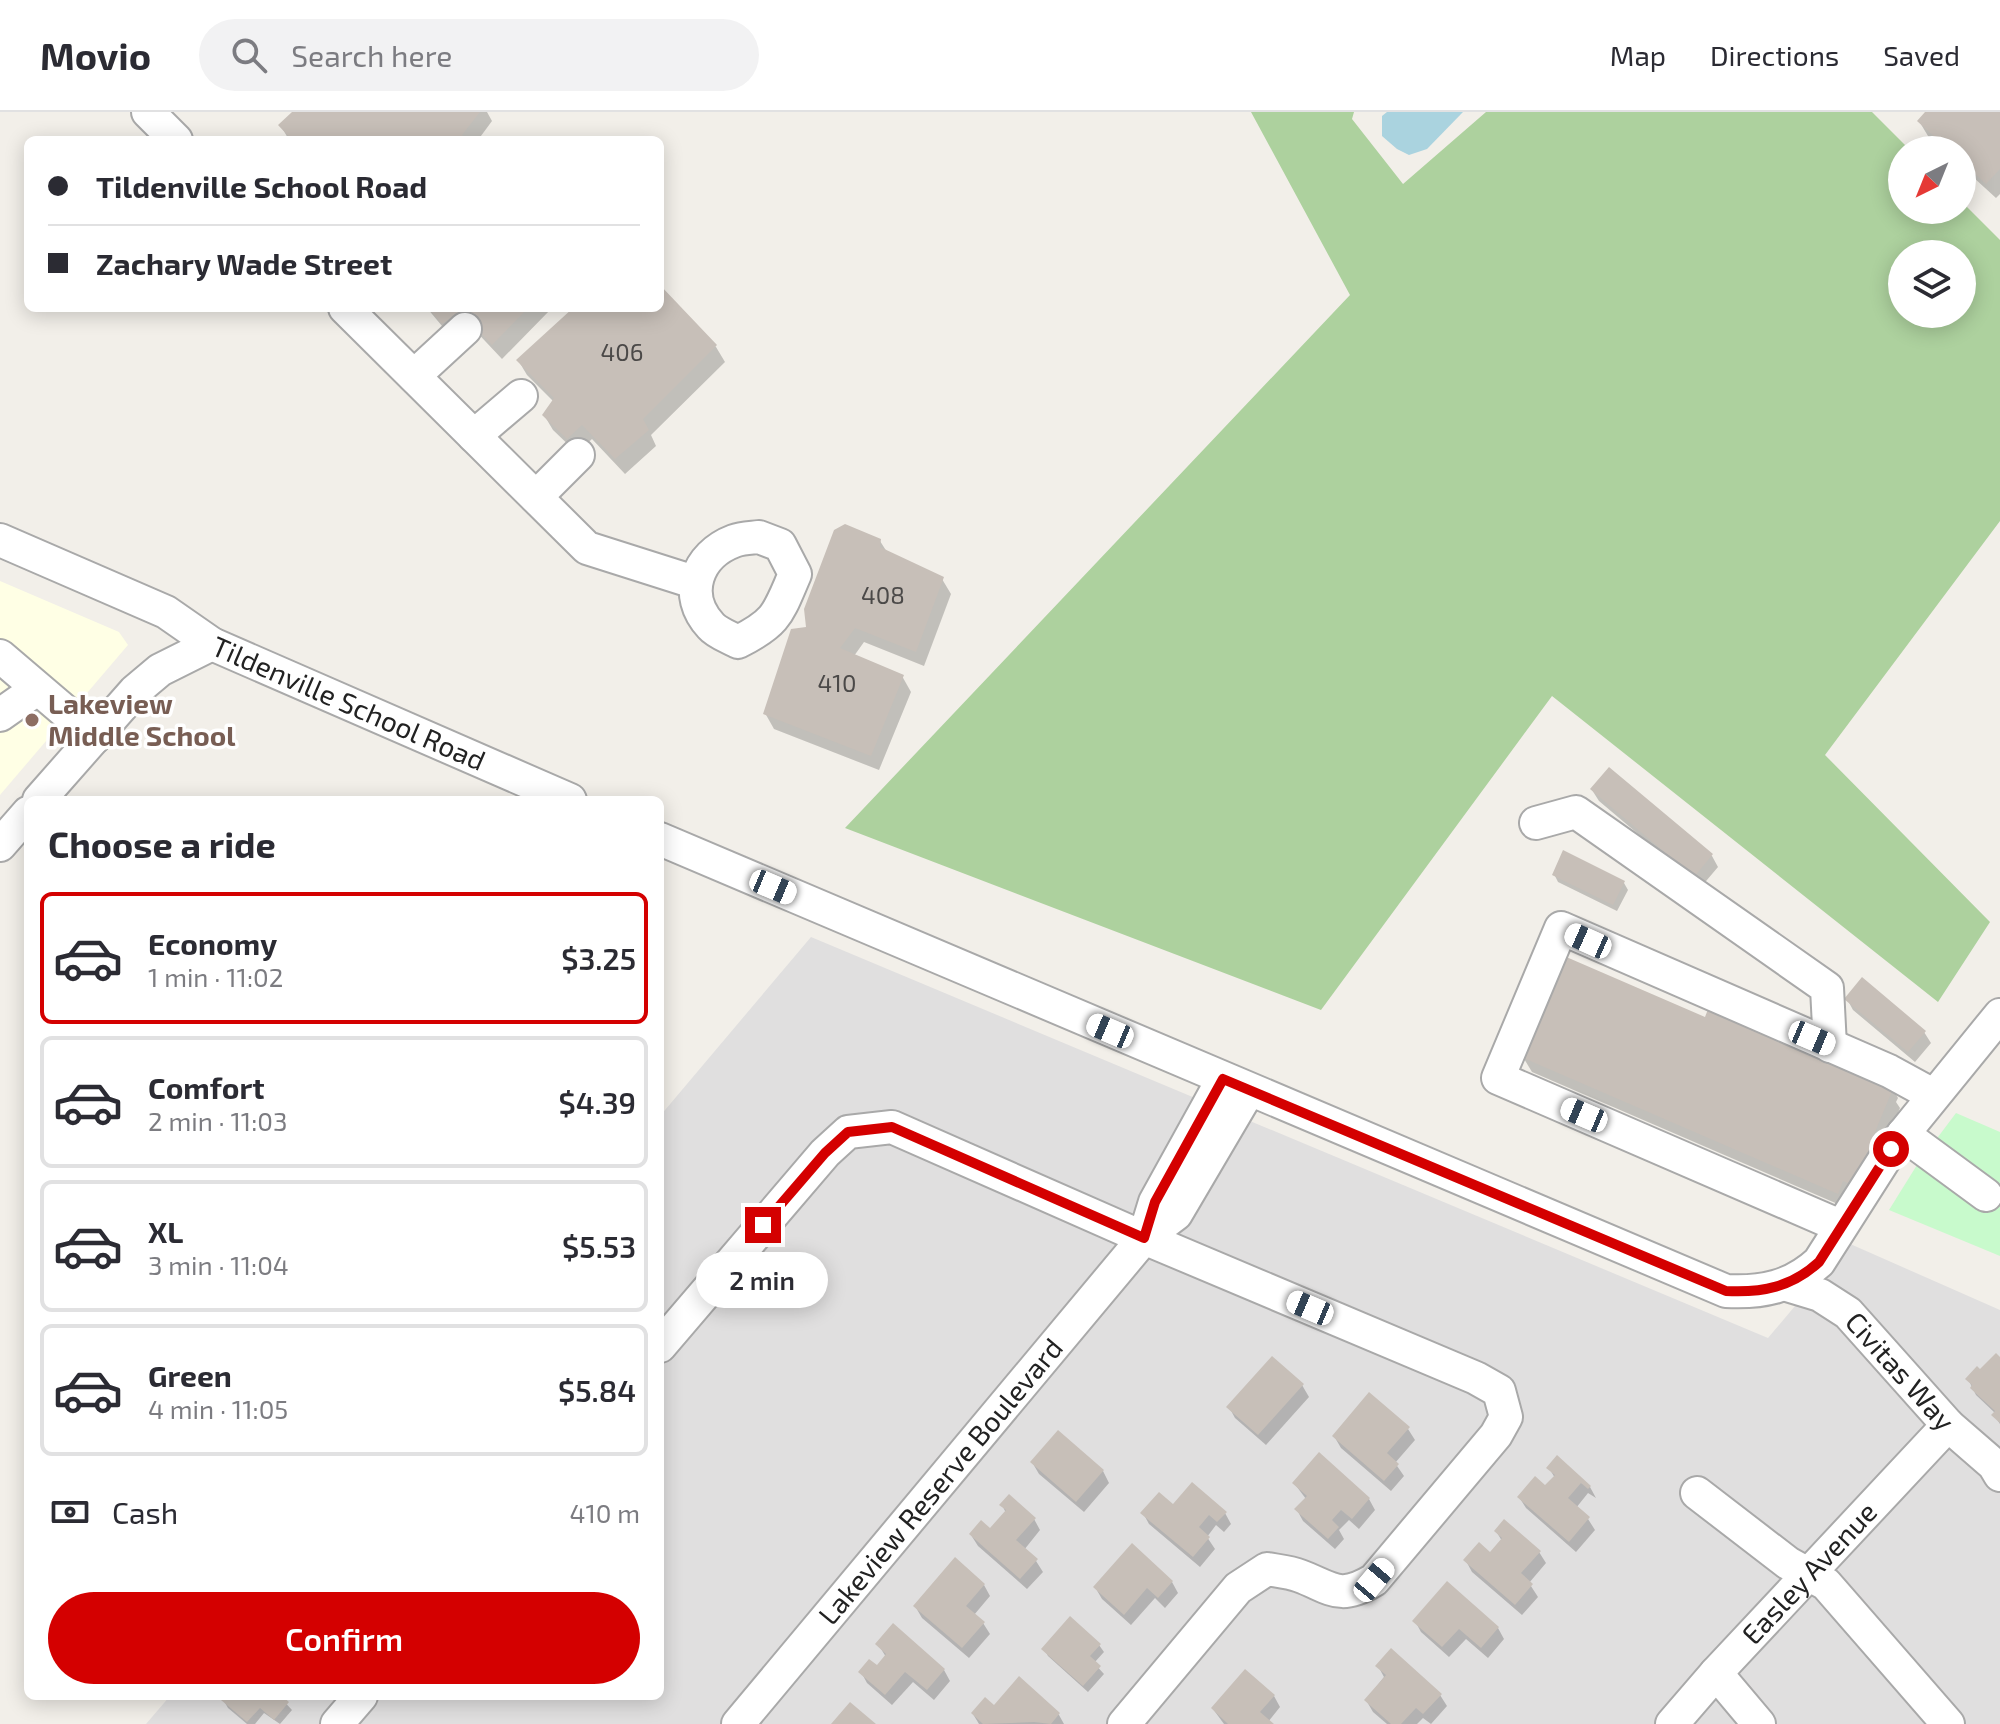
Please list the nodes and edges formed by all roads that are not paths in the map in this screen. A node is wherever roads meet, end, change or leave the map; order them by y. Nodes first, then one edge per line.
1 (148, 112) edge
2 (172, 136) edge
3 (355, 312) edge
4 (465, 329) dead end
5 (414, 376) junction
6 (521, 396) dead end
7 (474, 436) junction
8 (578, 455) dead end
9 (536, 497) junction
10 (0, 540) edge
11 (694, 582) dead end
12 (212, 644) junction
13 (0, 656) edge
14 (37, 689) junction
15 (0, 715) edge
16 (95, 737) junction
17 (43, 796) edge
18 (561, 796) edge
19 (24, 818) edge
20 (1536, 823) dead end
21 (664, 841) edge
22 (0, 845) edge
23 (2000, 1015) edge
24 (1830, 1046) junction
25 (1236, 1085) junction
26 (1935, 1092) junction
27 (1903, 1134) junction
28 (1986, 1195) dead end
29 (1840, 1226) junction
30 (1144, 1238) junction
31 (1787, 1285) junction
32 (664, 1341) edge
33 (1948, 1425) junction
34 (2000, 1475) edge
35 (1697, 1493) dead end
36 (1808, 1574) junction
37 (1716, 1673) junction
38 (358, 1700) edge
39 (337, 1724) edge
40 (738, 1724) edge
41 (1124, 1724) edge
42 (1672, 1724) edge
43 (1759, 1724) edge
44 (1948, 1724) edge

1 - 2 street
3 - 5 street
4 - 5 street
5 - 7 street
6 - 7 street
7 - 9 street
8 - 9 street
9 - 11 street
10 - 12 street
12 - 16 street, Tildenville School Road
12 - 18 street, Tildenville School Road
13 - 14 street
14 - 15 street
14 - 16 street
16 - 17 street, Tildenville School Road
19 - 22 street
20 - 24 street
21 - 25 street
23 - 26 street
24 - 26 street
24 - 29 street
25 - 30 street, Lakeview Reserve Boulevard
25 - 31 street
26 - 27 street
27 - 28 street
27 - 29 street
29 - 31 street
30 - 32 street
30 - 40 street, Lakeview Reserve Boulevard
30 - 41 street
31 - 33 street, Civitas Way
33 - 34 street, Civitas Way
33 - 36 street, Easley Avenue
35 - 36 street
36 - 37 street, Easley Avenue
36 - 44 street
37 - 42 street, Easley Avenue
37 - 43 street
38 - 39 street

